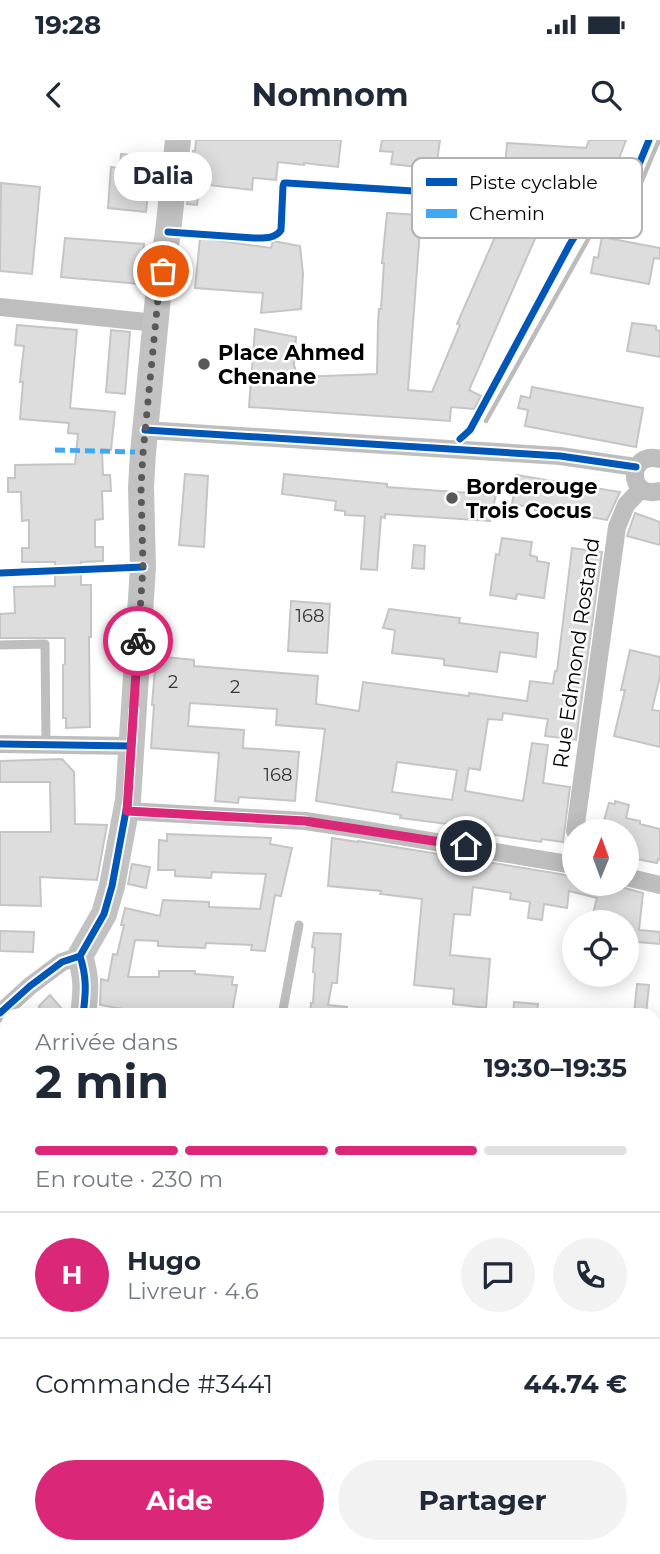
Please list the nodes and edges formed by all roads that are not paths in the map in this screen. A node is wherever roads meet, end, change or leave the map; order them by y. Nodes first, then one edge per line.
1 (178, 140) edge
2 (0, 307) edge
3 (156, 323) junction
4 (145, 430) junction
5 (660, 458) edge
6 (636, 467) junction
7 (641, 489) junction
8 (660, 491) edge
9 (0, 645) edge
10 (0, 744) edge
11 (46, 744) junction
12 (131, 746) junction
13 (127, 811) junction
14 (576, 819) edge
15 (562, 862) edge
16 (639, 880) edge
17 (660, 885) edge
18 (299, 925) dead end
19 (80, 956) junction
20 (6, 1008) edge
21 (84, 1008) edge
22 (283, 1008) edge

1 - 3 street
2 - 3 street
3 - 4 street
4 - 6 street
4 - 12 street
5 - 6 street
6 - 7 street
7 - 8 street
7 - 14 street, Rue Edmond Rostand
9 - 11 lane
10 - 11 street
11 - 12 street
12 - 13 street
13 - 15 street
13 - 19 street
16 - 17 street
18 - 22 lane
19 - 20 street
19 - 21 street

